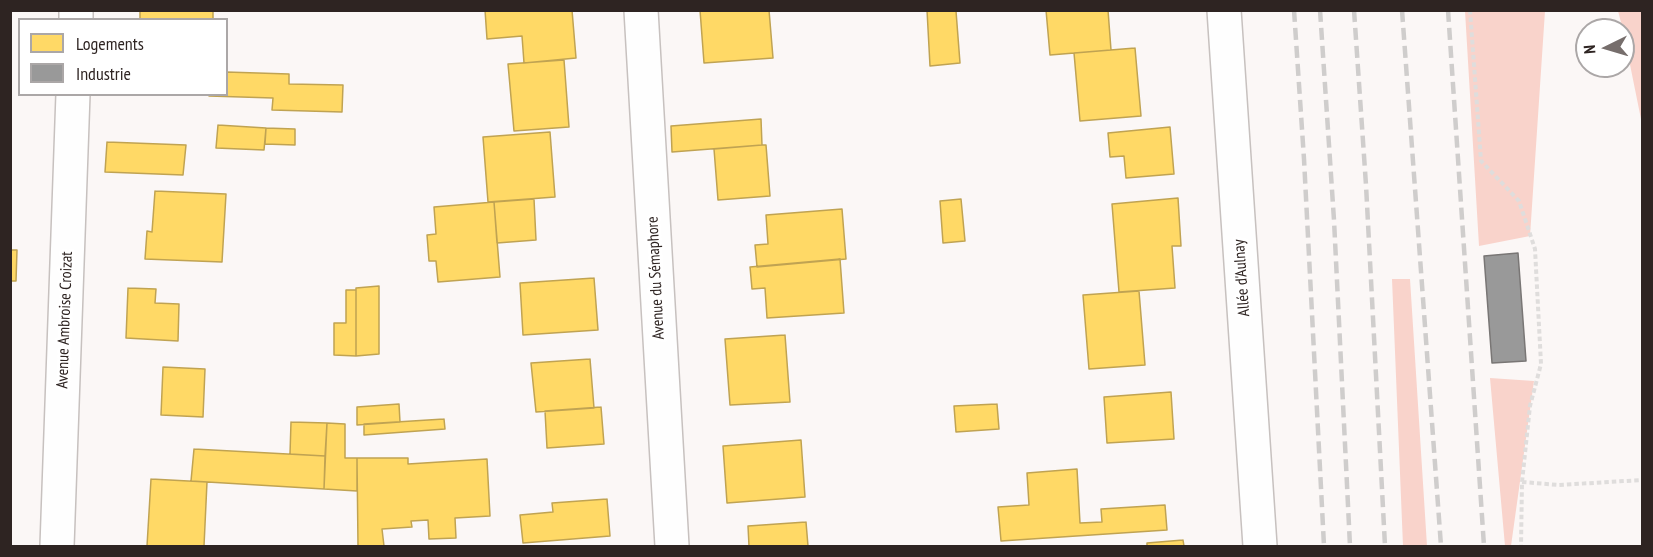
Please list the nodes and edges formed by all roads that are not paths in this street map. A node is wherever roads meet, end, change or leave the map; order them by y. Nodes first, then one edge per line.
1 (641, 10) edge
2 (1224, 10) edge
3 (73, 96) edge
4 (57, 546) edge
5 (672, 546) edge
6 (1260, 546) edge

1 - 5 street, Avenue du Sémaphore
2 - 6 street, Allée d'Aulnay
3 - 4 street, Avenue Ambroise Croizat

